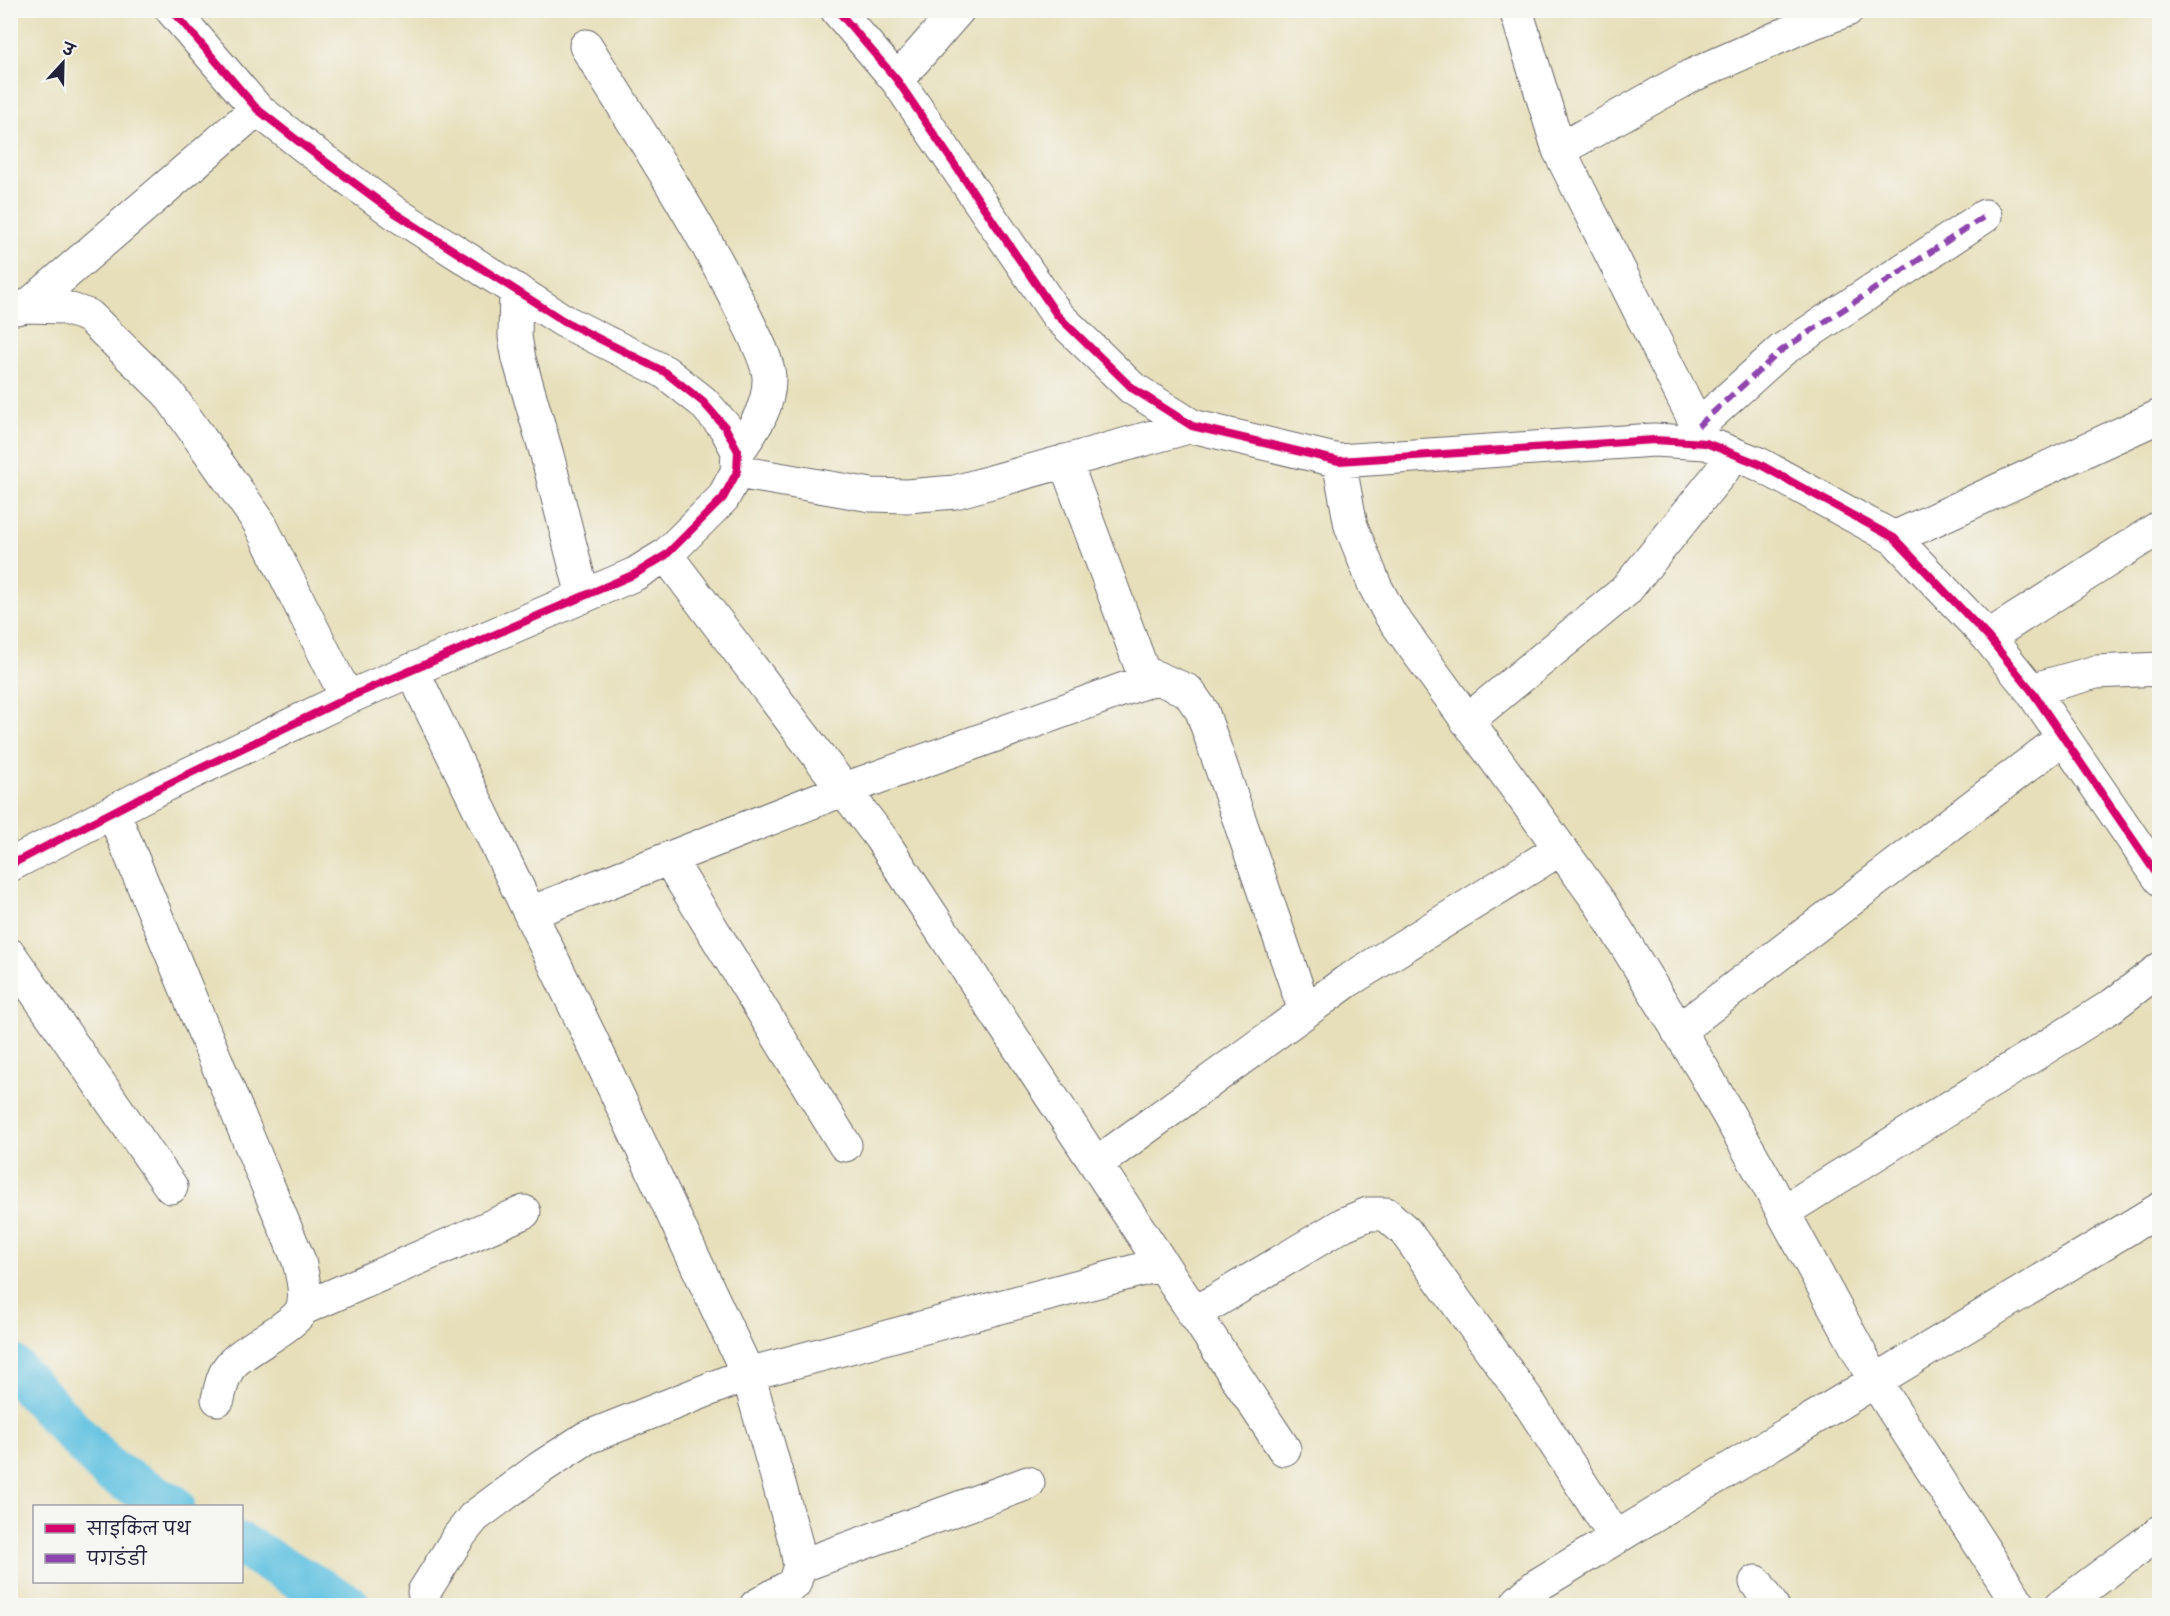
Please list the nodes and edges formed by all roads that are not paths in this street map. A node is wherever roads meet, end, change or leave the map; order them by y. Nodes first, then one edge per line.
1 (172, 10) edge
2 (837, 10) edge
3 (958, 10) edge
4 (1516, 10) edge
5 (1847, 10) edge
6 (586, 46) dead end
7 (897, 80) junction
8 (257, 109) junction
9 (1559, 150) junction
10 (1984, 216) dead end
11 (516, 290) junction
12 (19, 307) edge
13 (2160, 416) edge
14 (1192, 426) junction
15 (1713, 441) junction
16 (1065, 461) junction
17 (1339, 461) junction
18 (738, 462) junction
19 (2160, 527) edge
20 (1894, 538) junction
21 (666, 555) junction
22 (583, 596) junction
23 (1988, 637) junction
24 (2160, 669) edge
25 (412, 670) junction
26 (1155, 678) junction
27 (2031, 690) junction
28 (347, 698) junction
29 (1467, 721) junction
30 (2063, 738) junction
31 (845, 789) junction
32 (113, 812) junction
33 (1560, 849) junction
34 (669, 859) junction
35 (10, 866) edge
36 (2160, 879) edge
37 (530, 913) junction
38 (10, 955) edge
39 (2160, 969) edge
40 (1305, 1011) junction
41 (1678, 1031) junction
42 (845, 1145) dead end
43 (1096, 1164) junction
44 (171, 1187) dead end
45 (2160, 1209) edge
46 (524, 1212) dead end
47 (1783, 1212) junction
48 (1162, 1264) junction
49 (302, 1309) junction
50 (1194, 1314) junction
51 (748, 1374) junction
52 (1875, 1381) junction
53 (218, 1399) dead end
54 (1284, 1449) dead end
55 (1028, 1483) dead end
56 (2160, 1532) edge
57 (1616, 1538) junction
58 (800, 1566) junction
59 (424, 1592) dead end
60 (1516, 1604) edge
61 (756, 1605) edge
62 (2020, 1605) edge
63 (2061, 1605) edge

1 - 8 street
2 - 7 street
3 - 7 street
4 - 9 street
5 - 9 street
6 - 18 street
7 - 14 street
8 - 11 street
8 - 12 street
9 - 15 street
10 - 15 street
11 - 18 street
11 - 22 street
12 - 28 street
13 - 20 street
14 - 16 street
14 - 17 street
15 - 17 street
15 - 20 street
15 - 29 street
16 - 18 street
16 - 26 street
17 - 29 street
18 - 21 street
19 - 23 street
20 - 23 street
21 - 22 street
21 - 31 street
22 - 25 street
23 - 27 street
24 - 27 street
25 - 28 street
25 - 37 street
26 - 31 street
26 - 40 street
27 - 30 street
28 - 32 street
29 - 33 street
30 - 36 street
30 - 41 street
31 - 34 street
31 - 43 street
32 - 35 street
32 - 49 street
33 - 40 street
33 - 41 street
34 - 37 street
34 - 42 street
37 - 51 street
38 - 44 street
39 - 47 street
40 - 43 street
41 - 47 street
43 - 48 street
45 - 52 street
46 - 49 street
47 - 52 street
48 - 50 street
48 - 51 street
49 - 53 street
50 - 54 street
50 - 57 street
51 - 58 street
51 - 59 street
52 - 57 street
52 - 62 street
55 - 58 street
56 - 63 street
57 - 60 street
58 - 61 street

